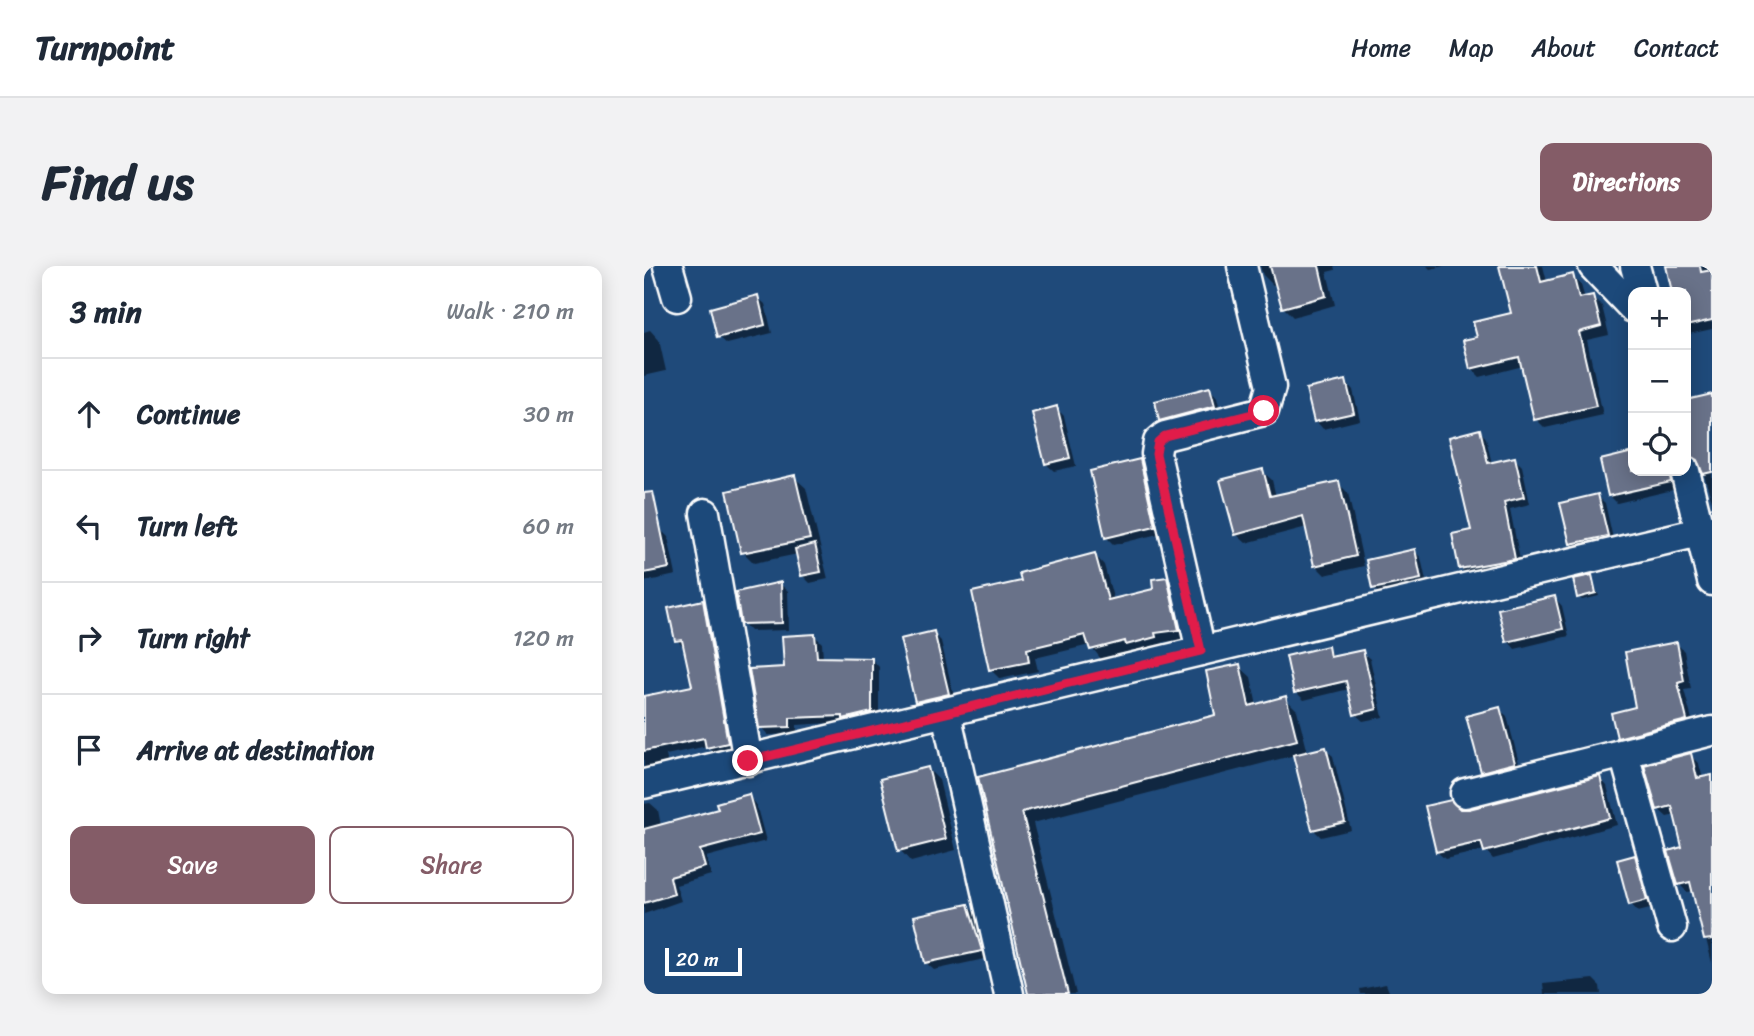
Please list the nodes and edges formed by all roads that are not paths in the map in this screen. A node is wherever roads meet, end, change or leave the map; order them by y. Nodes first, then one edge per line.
1 (668, 266) edge
2 (1242, 266) edge
3 (1593, 266) edge
4 (1635, 266) edge
5 (1641, 287) edge
6 (677, 297) dead end
7 (1628, 303) edge
8 (1687, 476) edge
9 (705, 513) dead end
10 (1706, 530) edge
11 (1712, 581) edge
12 (1201, 651) junction
13 (946, 712) junction
14 (1712, 731) edge
15 (1624, 754) junction
16 (748, 761) junction
17 (644, 784) edge
18 (1465, 793) dead end
19 (1672, 928) dead end
20 (1009, 994) edge

1 - 6 street
2 - 12 street
3 - 7 street
4 - 5 street
8 - 10 street
9 - 16 street
10 - 11 street
10 - 12 street
12 - 13 street
13 - 16 street
13 - 20 street
14 - 15 street
15 - 18 street
15 - 19 street
16 - 17 street

